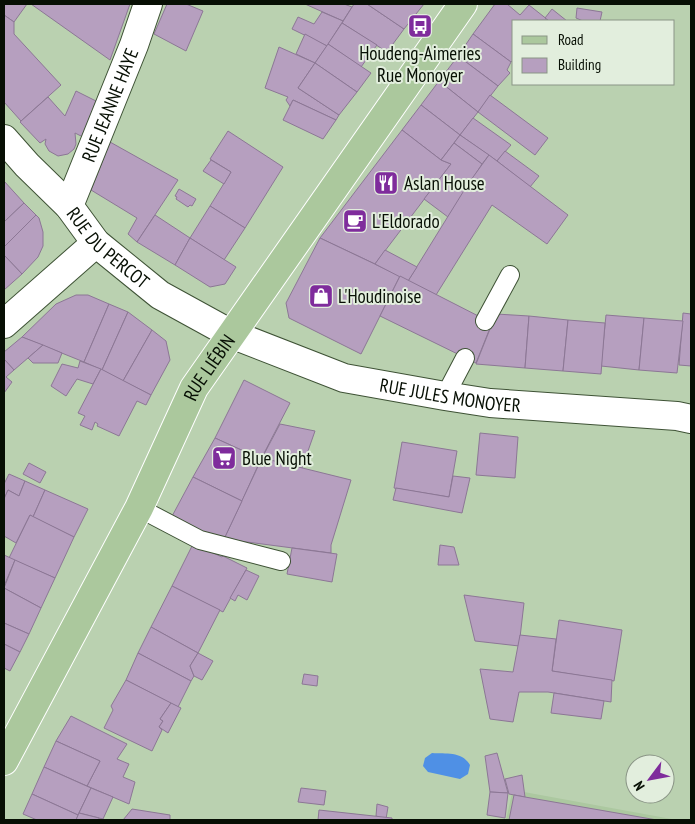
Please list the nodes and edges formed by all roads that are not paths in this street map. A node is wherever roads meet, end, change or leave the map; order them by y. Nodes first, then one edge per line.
1 (148, 4) edge
2 (463, 4) edge
3 (4, 139) edge
4 (69, 206) junction
5 (96, 243) junction
6 (510, 275) dead end
7 (485, 321) dead end
8 (4, 324) edge
9 (231, 334) junction
10 (465, 358) dead end
11 (445, 396) junction
12 (687, 417) edge
13 (139, 508) junction
14 (281, 561) dead end
15 (4, 762) edge

1 - 4 street, RUE JEANNE HAYE
2 - 9 main road, RUE LIÉBIN
3 - 4 street, RUE DU PERCOT
4 - 5 street, RUE DU PERCOT
5 - 8 street
5 - 9 street, RUE DU PERCOT
6 - 7 lane
9 - 11 street, RUE JULES MONOYER
9 - 13 main road, RUE LIÉBIN
10 - 11 lane
11 - 12 street, RUE JULES MONOYER
13 - 14 lane
13 - 15 main road, RUE LIÉBIN

